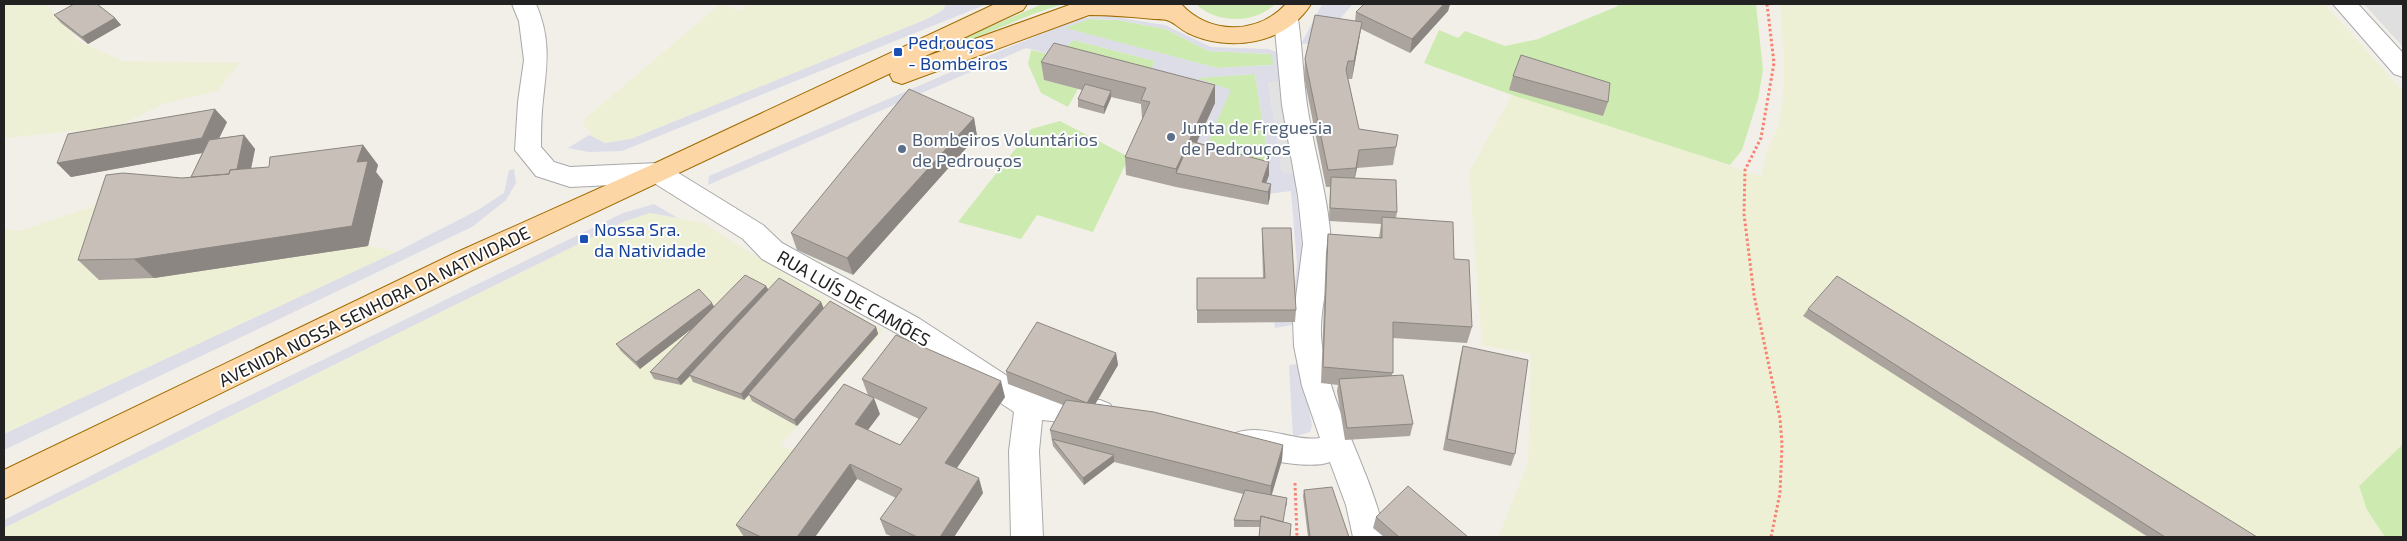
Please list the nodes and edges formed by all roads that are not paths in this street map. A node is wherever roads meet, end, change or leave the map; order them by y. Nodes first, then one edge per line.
1 (524, 4) edge
2 (1015, 4) edge
3 (2345, 4) edge
4 (1171, 8) edge
5 (1293, 12) edge
6 (2403, 68) edge
7 (746, 132) junction
8 (658, 173) junction
9 (1029, 406) junction
10 (1128, 416) edge
11 (1219, 434) edge
12 (1337, 443) junction
13 (4, 485) edge
14 (1361, 502) junction
15 (1027, 537) edge
16 (1369, 537) edge
17 (1386, 537) edge

1 - 8 street
2 - 7 main road, AVENIDA NOSSA SENHORA DA NATIVIDADE
3 - 6 street
4 - 5 main road, AVENIDA NOSSA SENHORA DA NATIVIDADE
4 - 7 main road, AVENIDA NOSSA SENHORA DA NATIVIDADE
5 - 12 street
7 - 8 main road, AVENIDA NOSSA SENHORA DA NATIVIDADE
8 - 9 street, RUA LUÍS DE CAMÕES
8 - 13 main road, AVENIDA NOSSA SENHORA DA NATIVIDADE
9 - 10 street, RUA LUÍS DE CAMÕES
9 - 15 street
11 - 12 street
12 - 14 street
14 - 16 street
14 - 17 street

